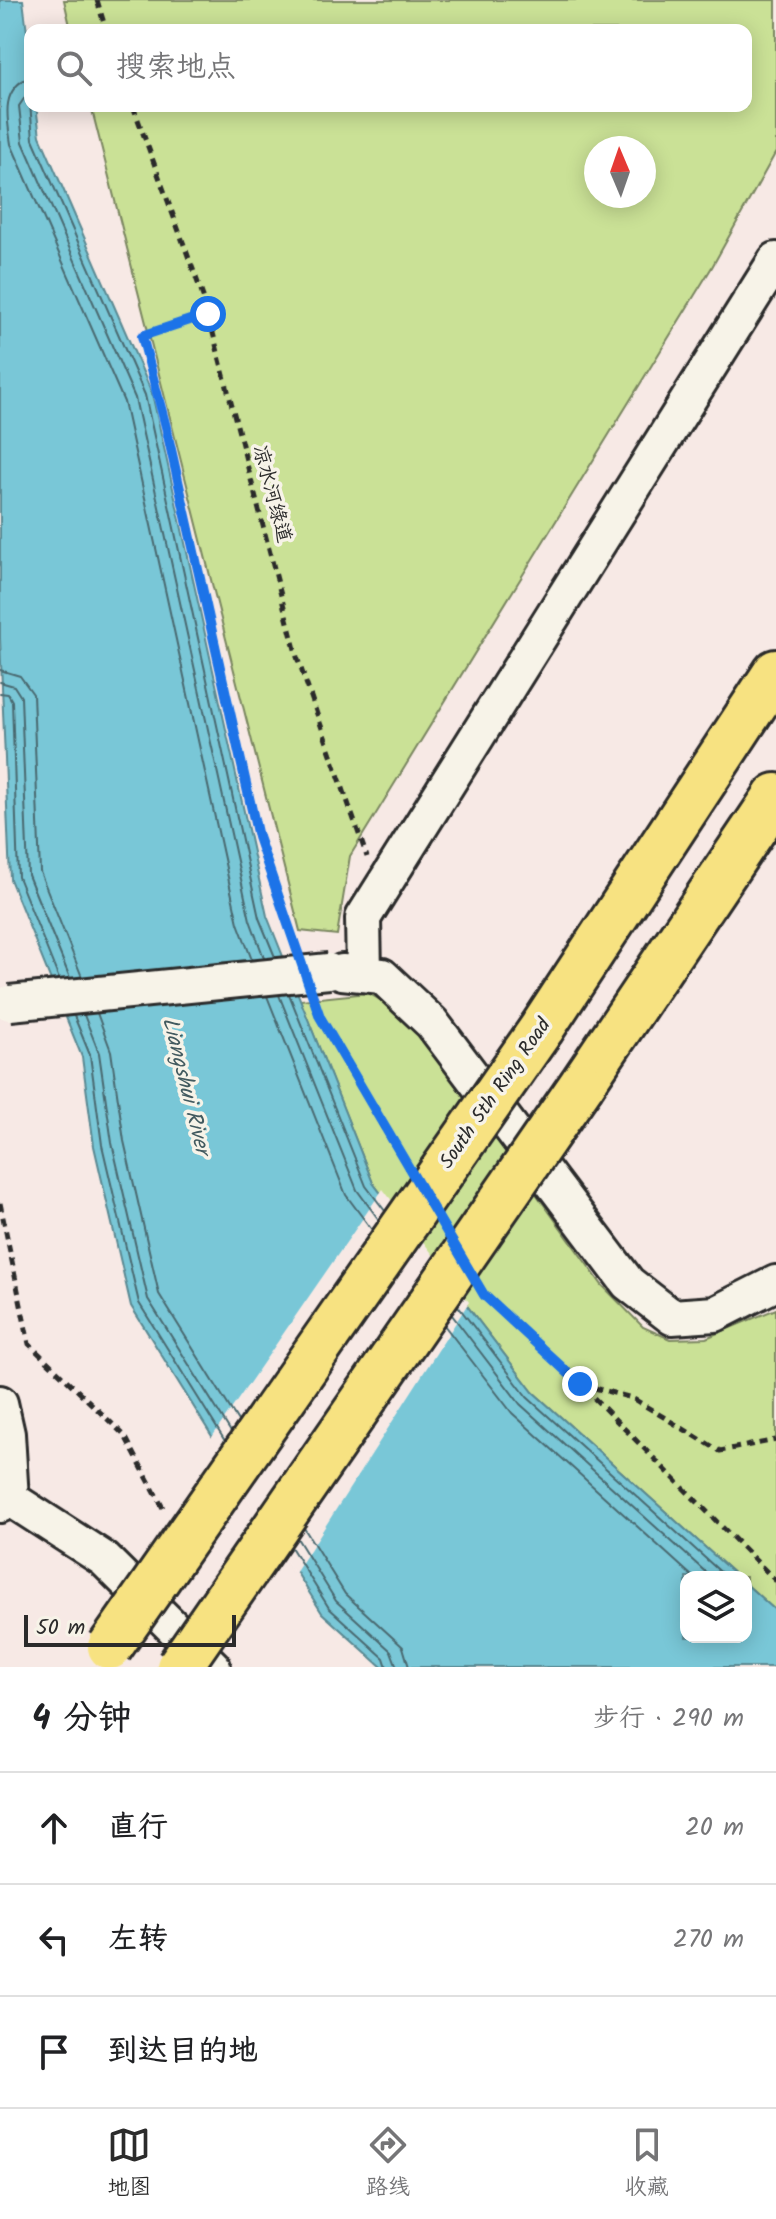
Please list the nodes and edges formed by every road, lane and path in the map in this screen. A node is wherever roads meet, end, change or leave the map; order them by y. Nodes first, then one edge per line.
1 (97, 0) edge
2 (104, 24) edge
3 (135, 112) edge
4 (776, 260) edge
5 (208, 314) junction
6 (776, 672) edge
7 (776, 796) edge
8 (379, 891) junction
9 (313, 972) junction
10 (364, 974) junction
11 (5, 1003) edge
12 (406, 1163) dead end
13 (0, 1203) edge
14 (476, 1282) dead end
15 (776, 1283) edge
16 (580, 1384) junction
17 (0, 1403) edge
18 (776, 1440) edge
19 (6, 1502) edge
20 (168, 1517) dead end
21 (776, 1581) edge
22 (103, 1657) edge
23 (179, 1667) edge
24 (213, 1667) edge

1 - 2 path
3 - 5 path, 凉水河绿道
4 - 8 street
5 - 8 path, 凉水河绿道
5 - 9 path
6 - 22 highway, South 5th Ring Road, bridge
7 - 23 highway, bridge
8 - 10 street
9 - 10 street
9 - 11 street, bridge
9 - 12 path
10 - 15 street
13 - 20 path
14 - 16 path
16 - 18 path
16 - 21 path
17 - 19 street
19 - 24 street

